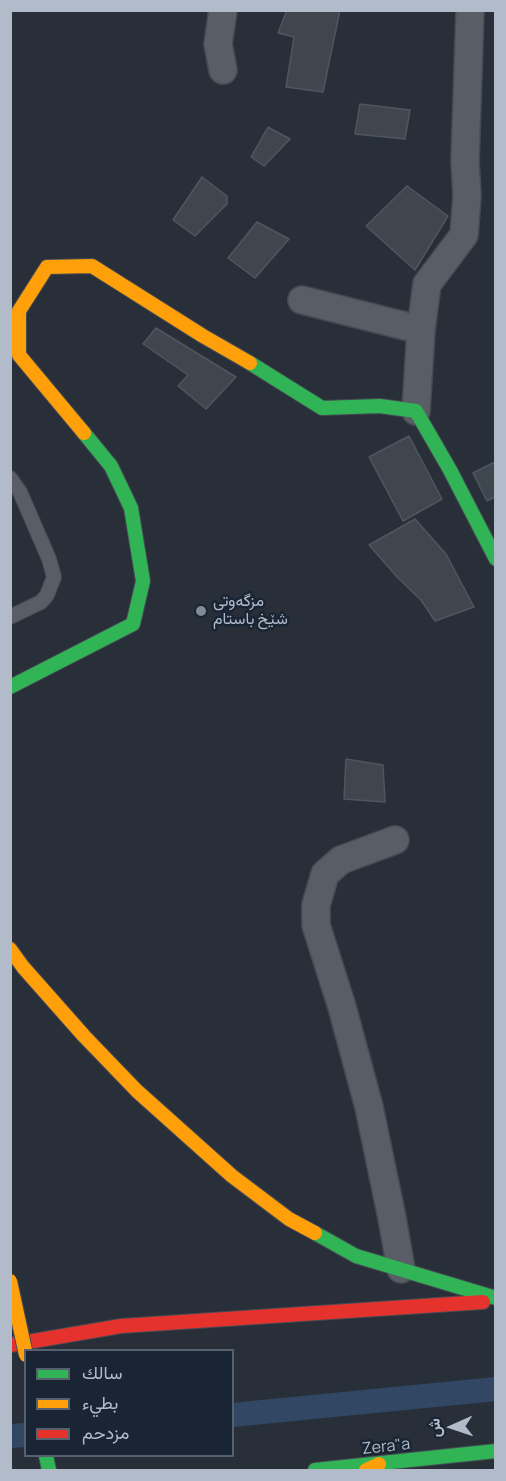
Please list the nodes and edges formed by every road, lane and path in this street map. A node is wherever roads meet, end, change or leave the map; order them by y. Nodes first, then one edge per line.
1 (223, 10) edge
2 (470, 10) edge
3 (223, 70) dead end
4 (302, 300) dead end
5 (421, 330) junction
6 (15, 345) edge
7 (416, 411) junction
8 (10, 478) edge
9 (495, 559) edge
10 (10, 616) edge
11 (10, 687) edge
12 (395, 840) dead end
13 (10, 949) edge
14 (401, 1269) junction
15 (10, 1281) edge
16 (495, 1300) edge
17 (10, 1344) edge
18 (25, 1349) edge
19 (495, 1451) edge
20 (379, 1464) junction
21 (315, 1470) edge
22 (366, 1470) edge

1 - 3 street
2 - 5 street
4 - 5 street
5 - 7 street
6 - 7 main road
6 - 11 main road
7 - 9 main road
8 - 10 lane
12 - 14 street
13 - 14 main road
14 - 16 main road
15 - 18 main road, bridge
16 - 17 main road
19 - 20 main road, Zera"a
20 - 21 main road, Zera"a
20 - 22 main road

